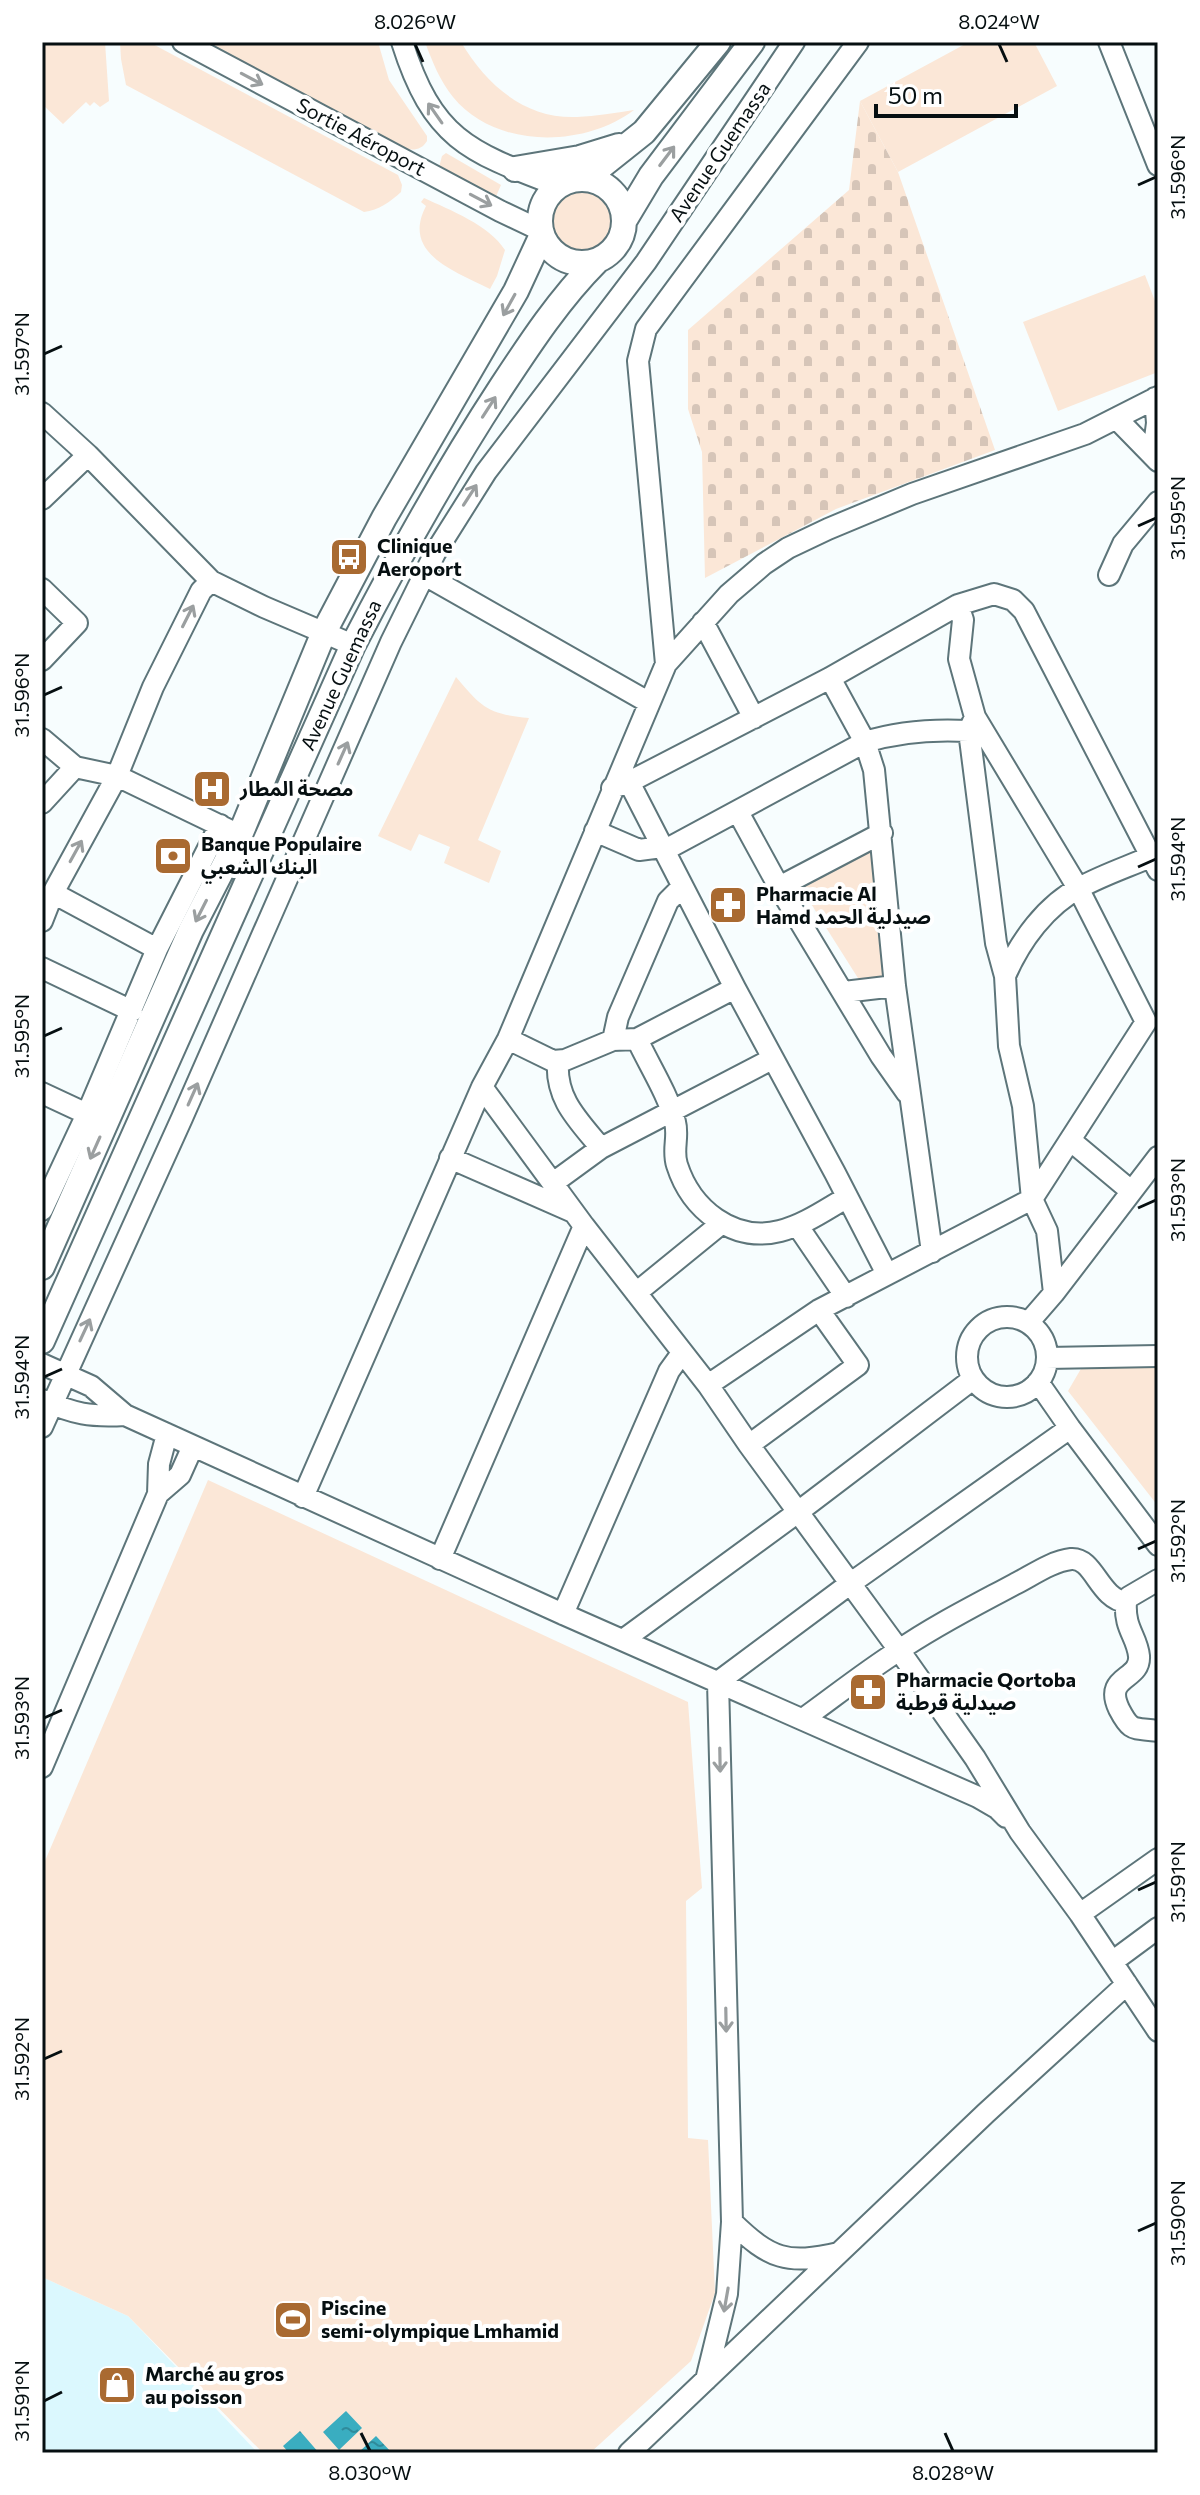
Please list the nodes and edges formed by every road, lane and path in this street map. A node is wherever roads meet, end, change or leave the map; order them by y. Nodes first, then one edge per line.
1 (183, 42) edge
2 (402, 42) edge
3 (718, 42) edge
4 (752, 42) edge
5 (794, 42) edge
6 (858, 42) edge
7 (1109, 42) edge
8 (636, 139) junction
9 (1158, 165) edge
10 (515, 169) junction
11 (585, 179) junction
12 (559, 186) junction
13 (624, 221) junction
14 (541, 232) junction
15 (597, 261) junction
16 (1157, 398) edge
17 (42, 413) edge
18 (1117, 419) junction
19 (88, 455) junction
20 (1156, 458) edge
21 (42, 499) edge
22 (1158, 502) edge
23 (423, 574) junction
24 (1109, 575) dead end
25 (211, 581) junction
26 (42, 589) edge
27 (958, 605) junction
28 (703, 622) junction
29 (324, 632) junction
30 (353, 645) junction
31 (42, 660) edge
32 (666, 664) junction
33 (830, 678) junction
34 (648, 702) junction
35 (754, 718) junction
36 (972, 724) junction
37 (42, 739) edge
38 (865, 742) junction
39 (75, 767) junction
40 (117, 776) junction
41 (620, 785) junction
42 (42, 803) edge
43 (738, 812) junction
44 (230, 830) junction
45 (595, 831) junction
46 (882, 833) junction
47 (663, 849) junction
48 (1154, 863) edge
49 (682, 887) junction
50 (779, 887) junction
51 (1078, 888) junction
52 (53, 893) junction
53 (42, 921) edge
54 (157, 949) junction
55 (42, 968) edge
56 (1005, 976) junction
57 (895, 986) junction
58 (735, 988) junction
59 (844, 992) junction
60 (132, 1011) junction
61 (508, 1039) junction
62 (637, 1039) junction
63 (613, 1040) junction
64 (772, 1059) junction
65 (558, 1061) junction
66 (482, 1087) junction
67 (42, 1093) edge
68 (908, 1094) junction
69 (671, 1111) junction
70 (87, 1114) junction
71 (1070, 1140) junction
72 (601, 1148) junction
73 (1158, 1157) edge
74 (450, 1158) junction
75 (553, 1183) junction
76 (1131, 1191) junction
77 (846, 1198) junction
78 (1032, 1199) junction
79 (42, 1210) edge
80 (579, 1219) junction
81 (722, 1223) junction
82 (797, 1225) junction
83 (932, 1252) junction
84 (42, 1267) edge
85 (887, 1274) junction
86 (636, 1293) junction
87 (1054, 1293) junction
88 (846, 1297) junction
89 (819, 1310) junction
90 (1028, 1323) junction
91 (42, 1341) edge
92 (682, 1353) junction
93 (1158, 1356) edge
94 (1047, 1358) junction
95 (42, 1364) edge
96 (65, 1374) junction
97 (973, 1379) junction
98 (1038, 1382) junction
99 (708, 1385) junction
100 (46, 1402) edge
101 (125, 1415) junction
102 (42, 1427) edge
103 (1070, 1428) junction
104 (167, 1434) junction
105 (749, 1445) junction
106 (193, 1446) junction
107 (158, 1494) junction
108 (303, 1497) junction
109 (798, 1512) junction
110 (1158, 1545) edge
111 (440, 1559) junction
112 (1158, 1580) edge
113 (851, 1583) junction
114 (1126, 1602) junction
115 (563, 1614) junction
116 (623, 1640) junction
117 (899, 1650) junction
118 (718, 1682) junction
119 (803, 1719) junction
120 (1158, 1731) edge
121 (42, 1767) edge
122 (1020, 1832) junction
123 (1158, 1859) edge
124 (1080, 1914) junction
125 (1158, 1928) edge
126 (1112, 1962) junction
127 (1127, 1984) junction
128 (1158, 2031) edge
129 (732, 2222) junction
130 (839, 2253) junction
131 (706, 2380) junction
132 (629, 2453) edge

1 -> 14 street, Sortie Aéroport
10 -> 2 street
3 - 8 main road
13 -> 4 main road, Avenue Guemassa
23 -> 5 street, Avenue Guemassa
6 - 32 street
7 - 9 street
8 - 10 main road
8 - 11 main road
10 - 12 street
11 - 12 main road
11 - 13 main road
12 - 14 main road
13 - 15 main road
14 - 15 main road
14 -> 29 main road, Avenue Guemassa
30 -> 15 main road, Avenue Guemassa
16 - 18 street
16 - 20 street
17 - 19 street
18 - 20 street
18 - 28 street
19 - 21 street
19 - 25 street
22 - 24 street
23 - 34 street
96 -> 23 street, Avenue Guemassa
25 - 29 street
40 -> 25 street
26 - 31 street
27 - 33 street
27 - 36 street
27 - 48 street
28 - 32 street
28 - 35 street
29 - 30 street
29 - 44 main road, Avenue Guemassa
30 - 91 main road, Avenue Guemassa
32 - 34 street
33 - 35 street
33 - 38 street
34 - 41 street
35 - 41 street
36 - 38 street
36 - 51 street
36 - 56 street
37 - 39 street
38 - 43 street
38 - 46 street
39 - 40 street
39 - 42 street
40 - 44 street
52 -> 40 street
41 - 45 street
41 - 47 street
43 - 47 street
43 - 50 street
44 - 54 street
44 -> 84 main road, Avenue Guemassa
45 - 47 street
45 - 61 street
46 - 50 street
46 - 57 street
47 - 49 street
48 - 51 street
49 - 58 street
49 - 63 street
50 - 59 street
51 - 56 street
51 - 71 street
52 - 53 street
52 - 54 street
54 - 60 street
55 - 60 street
56 - 78 street
57 - 59 street
57 - 68 street
58 - 62 street
58 - 64 street
59 - 68 street
60 - 70 street
61 - 65 street
61 - 66 street
62 - 63 street
62 - 69 street
63 - 65 street
64 - 69 street
64 - 77 street
65 - 72 street
66 - 74 street
66 - 75 street
67 - 70 street
68 - 83 street
69 - 72 street
69 - 81 street
70 - 79 street
71 - 76 street
71 - 78 street
72 - 75 street
73 - 76 street
74 - 80 street
74 - 108 street
75 - 80 street
76 - 87 street
77 - 82 street
77 - 85 street
78 - 83 street
78 - 87 street
80 - 86 street
80 - 111 street
81 - 82 street
81 - 86 street
82 - 88 street
83 - 85 street
85 - 88 street
86 - 92 street
87 - 90 street
88 - 89 street
89 - 99 street
89 - 105 street
90 - 94 street
90 - 97 street
92 - 99 street
92 - 115 street
93 - 94 street
94 - 98 street
95 - 96 street
96 - 100 street, Avenue Guemassa
96 - 101 street
97 - 98 street
97 - 109 street
98 - 103 street
99 - 105 street
100 - 101 street
100 - 102 street, Avenue Guemassa
101 - 104 street
103 - 110 street
103 - 113 street
104 - 106 street
104 - 107 street
105 - 109 street
106 - 107 street
106 - 108 street
107 - 121 street
108 - 111 street
109 - 113 street
109 - 116 street
111 - 115 street
112 - 114 street
113 - 117 street
113 - 118 street
114 - 117 street
114 - 120 street
115 - 116 street
116 - 118 street
117 - 119 street
117 - 122 street
118 - 119 street
118 -> 129 street
119 - 122 street
122 - 124 street
123 - 124 street
124 - 126 street
125 - 126 street
126 - 127 street
127 - 128 street
127 - 130 street
129 - 130 street
129 -> 131 street
130 - 131 street
131 - 132 street

